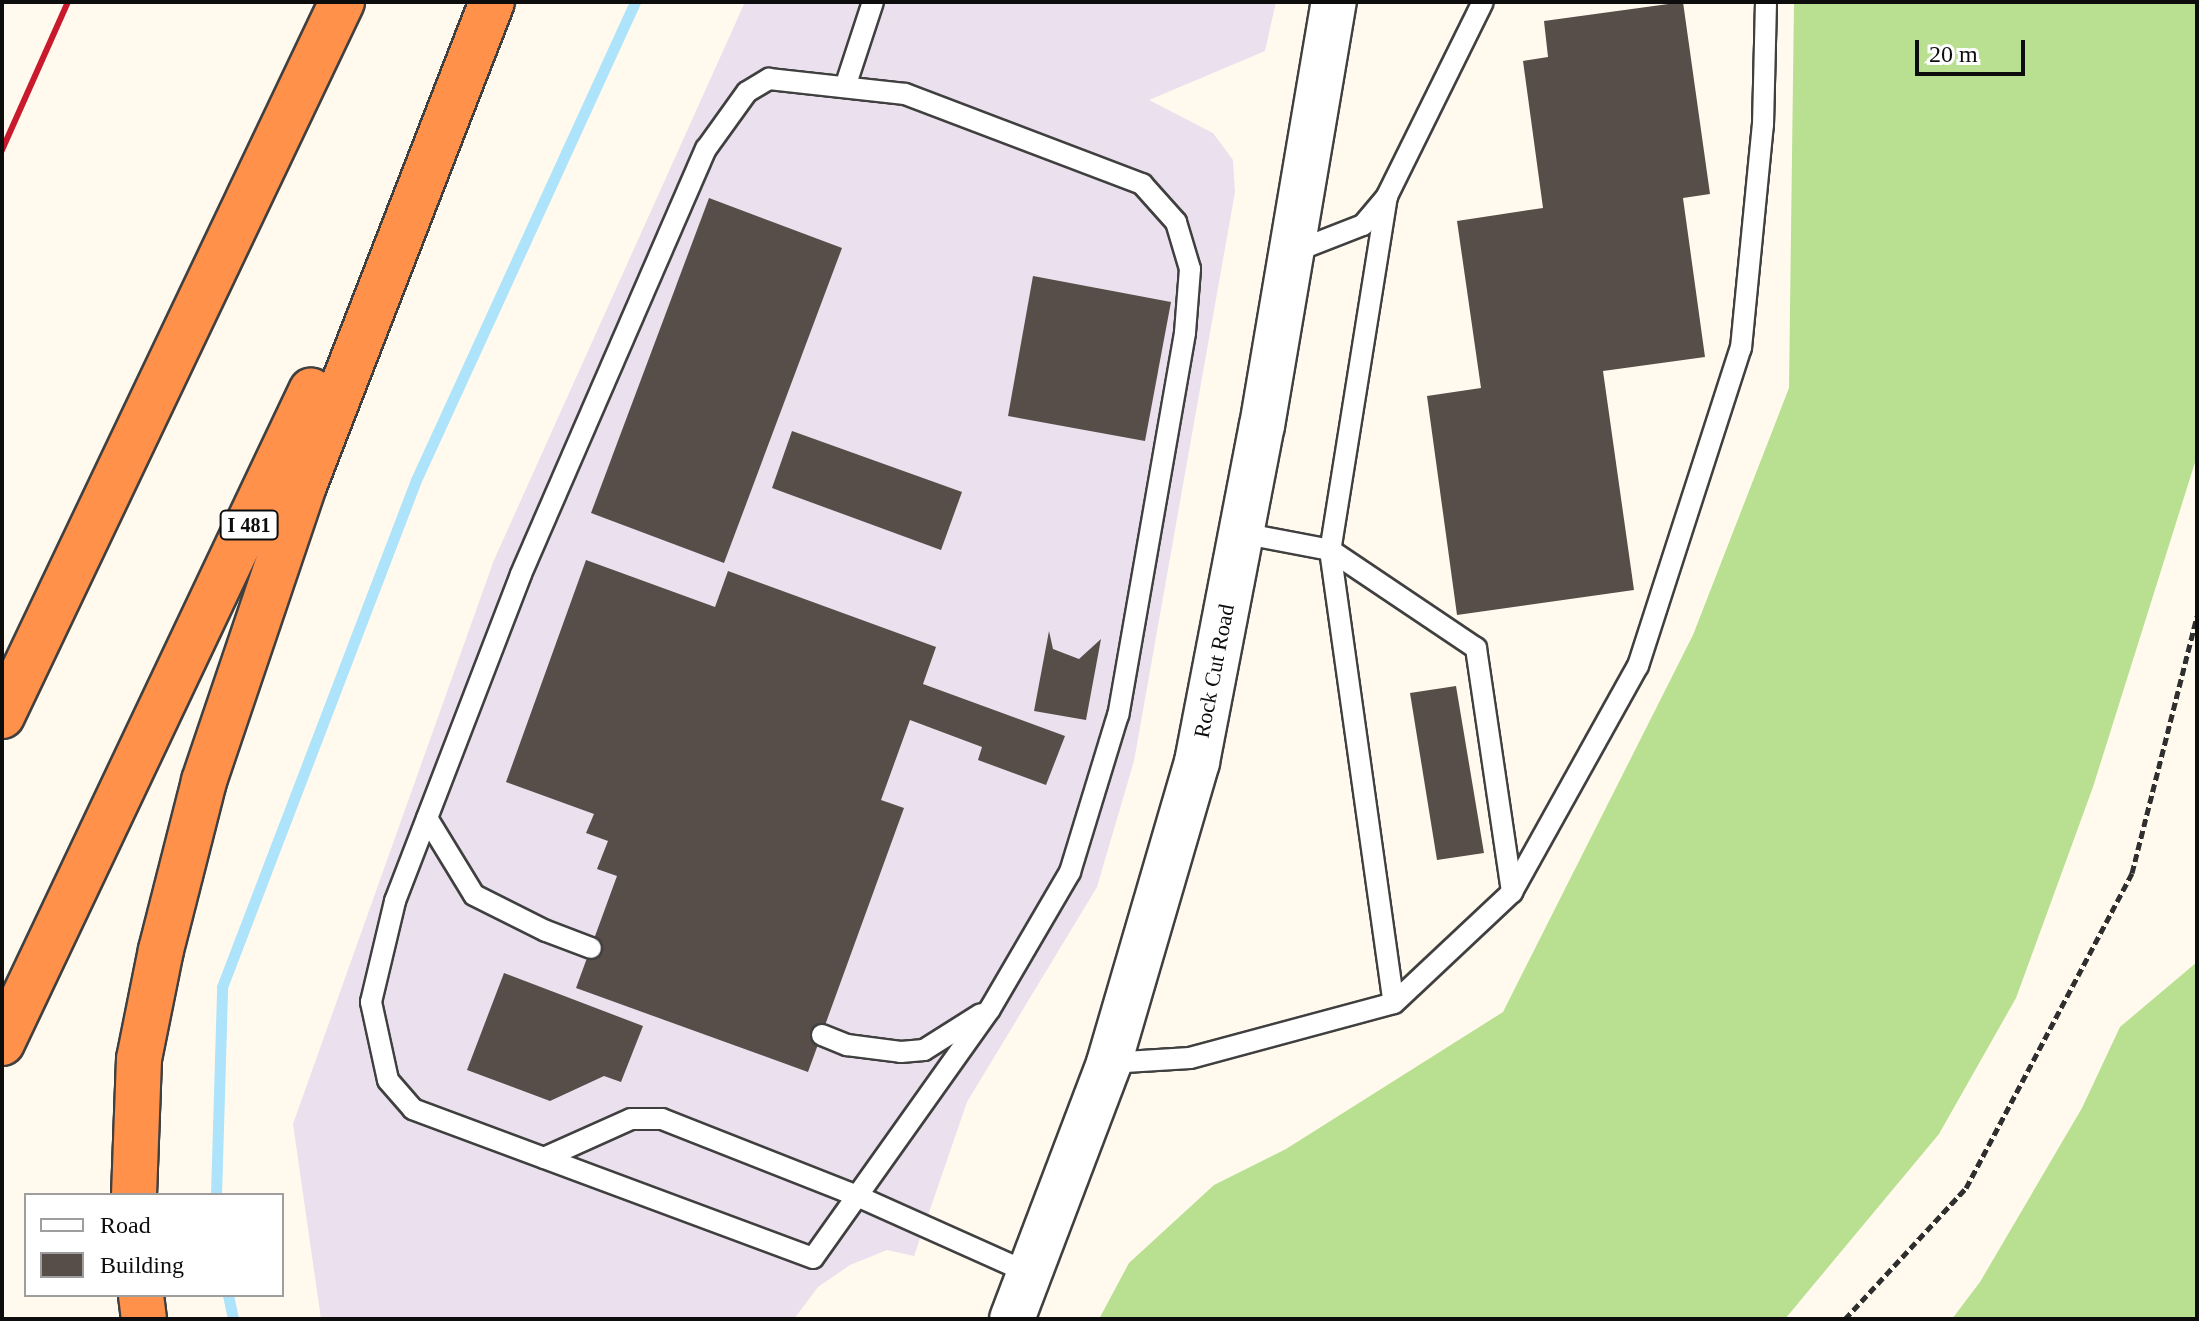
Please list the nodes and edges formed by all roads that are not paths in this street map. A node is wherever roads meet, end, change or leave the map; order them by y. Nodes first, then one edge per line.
1 (342, 2) edge
2 (489, 2) edge
3 (873, 2) edge
4 (1334, 2) edge
5 (1483, 2) edge
6 (1766, 2) edge
7 (845, 87) junction
8 (1387, 196) junction
9 (1291, 253) junction
10 (1241, 533) junction
11 (1330, 550) junction
12 (2, 716) edge
13 (427, 818) junction
14 (1512, 892) junction
15 (591, 948) dead end
16 (1394, 1003) junction
17 (990, 1009) junction
18 (822, 1035) dead end
19 (2, 1043) edge
20 (1109, 1063) junction
21 (544, 1158) junction
22 (134, 1193) edge
23 (857, 1196) junction
24 (1029, 1273) junction
25 (141, 1297) edge
26 (144, 1319) edge
27 (1012, 1319) edge

1 - 12 highway
2 - 19 highway, I 481
2 - 22 highway
3 - 7 lane
4 - 9 street, Rock Cut Road
5 - 8 lane
6 - 14 lane
7 - 13 lane
7 - 17 lane
8 - 9 lane
8 - 11 lane
9 - 10 street, Rock Cut Road
10 - 11 lane
10 - 20 street, Rock Cut Road
11 - 14 lane
11 - 16 lane
13 - 15 lane
13 - 21 lane
14 - 16 lane
16 - 20 lane
17 - 18 lane
17 - 23 lane
20 - 24 street, Rock Cut Road
21 - 23 lane
21 - 23 lane
23 - 24 lane
24 - 27 street, Rock Cut Road
25 - 26 highway

